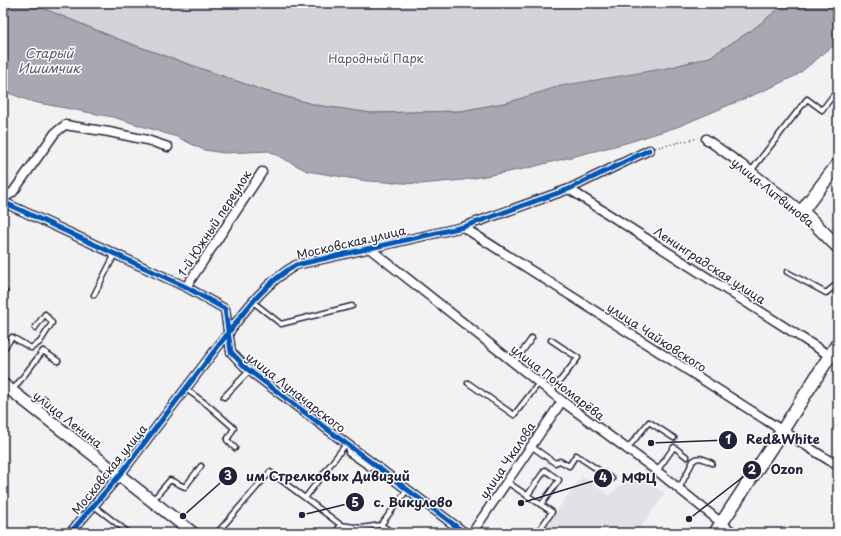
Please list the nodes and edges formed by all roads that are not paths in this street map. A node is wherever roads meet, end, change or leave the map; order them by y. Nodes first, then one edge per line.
1 (838, 89) edge
2 (706, 139) road end
3 (168, 147) dead end
4 (650, 150) road end
5 (838, 164) edge
6 (751, 171) junction
7 (262, 172) dead end
8 (569, 189) junction
9 (3, 200) edge
10 (802, 212) junction
11 (463, 226) junction
12 (838, 247) edge
13 (369, 248) junction
14 (115, 254) junction
15 (787, 272) dead end
16 (838, 283) edge
17 (186, 287) junction
18 (94, 295) dead end
19 (253, 302) junction
20 (352, 306) dead end
21 (35, 328) dead end
22 (229, 332) junction
23 (532, 338) dead end
24 (551, 340) dead end
25 (838, 343) edge
26 (3, 350) edge
27 (834, 359) edge
28 (58, 361) dead end
29 (514, 363) junction
30 (249, 370) junction
31 (468, 383) dead end
32 (539, 383) junction
33 (7, 387) edge
34 (186, 389) junction
35 (551, 392) junction
36 (224, 397) dead end
37 (45, 399) dead end
38 (562, 401) junction
39 (37, 411) junction
40 (782, 431) junction
41 (674, 438) dead end
42 (348, 445) junction
43 (531, 446) junction
44 (235, 448) dead end
45 (627, 449) junction
46 (687, 457) dead end
47 (712, 463) dead end
48 (201, 466) dead end
49 (838, 466) edge
50 (657, 471) junction
51 (119, 476) junction
52 (612, 479) dead end
53 (507, 482) junction
54 (679, 489) junction
55 (408, 490) junction
56 (527, 496) junction
57 (305, 498) junction
58 (152, 501) junction
59 (94, 505) junction
60 (541, 505) junction
61 (722, 522) junction
62 (341, 525) junction
63 (381, 525) junction
64 (361, 531) edge
65 (70, 533) edge
66 (129, 533) edge
67 (193, 533) edge
68 (217, 533) edge
69 (335, 533) edge
70 (358, 533) edge
71 (393, 533) edge
72 (465, 533) edge
73 (472, 533) edge
74 (537, 533) edge
75 (715, 533) edge
76 (734, 533) edge

1 - 6 lane
2 - 6 street, улица Литвинова
3 - 9 street
4 - 8 street, Московская улица
5 - 10 main road
6 - 10 street, улица Литвинова
7 - 17 street, 1-й Южный переулок
8 - 11 street, Московская улица
8 - 27 street, Ленинградская улица
9 - 14 street, улица Луначарского
10 - 12 main road, улица Литвинова
11 - 13 street, Московская улица
11 - 40 street, улица Чайковского
13 - 19 street, Московская улица
13 - 29 street, улица Пономарёва
14 - 17 street, улица Луначарского
14 - 18 lane
15 - 16 lane
17 - 22 street, улица Луначарского
19 - 20 lane
19 - 22 street, Московская улица
21 - 26 lane
22 - 30 street, улица Луначарского
22 - 34 street, Московская улица
23 - 29 lane
24 - 35 lane
25 - 27 main road
27 - 40 main road
28 - 33 lane
29 - 32 street, улица Пономарёва
30 - 36 lane
30 - 42 street, улица Луначарского
31 - 32 lane
32 - 35 street, улица Пономарёва
33 - 39 street, улица Ленина
34 - 44 lane
34 - 51 street, Московская улица
35 - 38 street, улица Пономарёва
37 - 39 lane
38 - 43 street, улица Чкалова
38 - 45 street, улица Пономарёва
39 - 51 street, улица Ленина
40 - 49 street, улица Чайковского
40 - 61 main road
41 - 45 lane
42 - 55 street, улица Луначарского
42 - 57 lane
43 - 52 lane
43 - 53 street, улица Чкалова
45 - 50 street, улица Пономарёва
46 - 50 lane
47 - 54 lane
48 - 58 lane
50 - 54 street, улица Пономарёва
51 - 58 street, улица Ленина
51 - 59 street, Московская улица
53 - 56 lane
53 - 73 street, улица Чкалова
54 - 61 street, улица Пономарёва
55 - 63 lane
55 - 72 street, улица Луначарского
56 - 60 lane
56 - 60 lane
57 - 62 lane
57 - 68 lane
58 - 67 street, улица Ленина
59 - 65 street, Московская улица
59 - 66 lane
60 - 74 lane
61 - 75 main road
61 - 76 street, улица Пономарёва
62 - 64 lane
62 - 69 lane
63 - 64 lane
63 - 71 lane
64 - 70 lane

